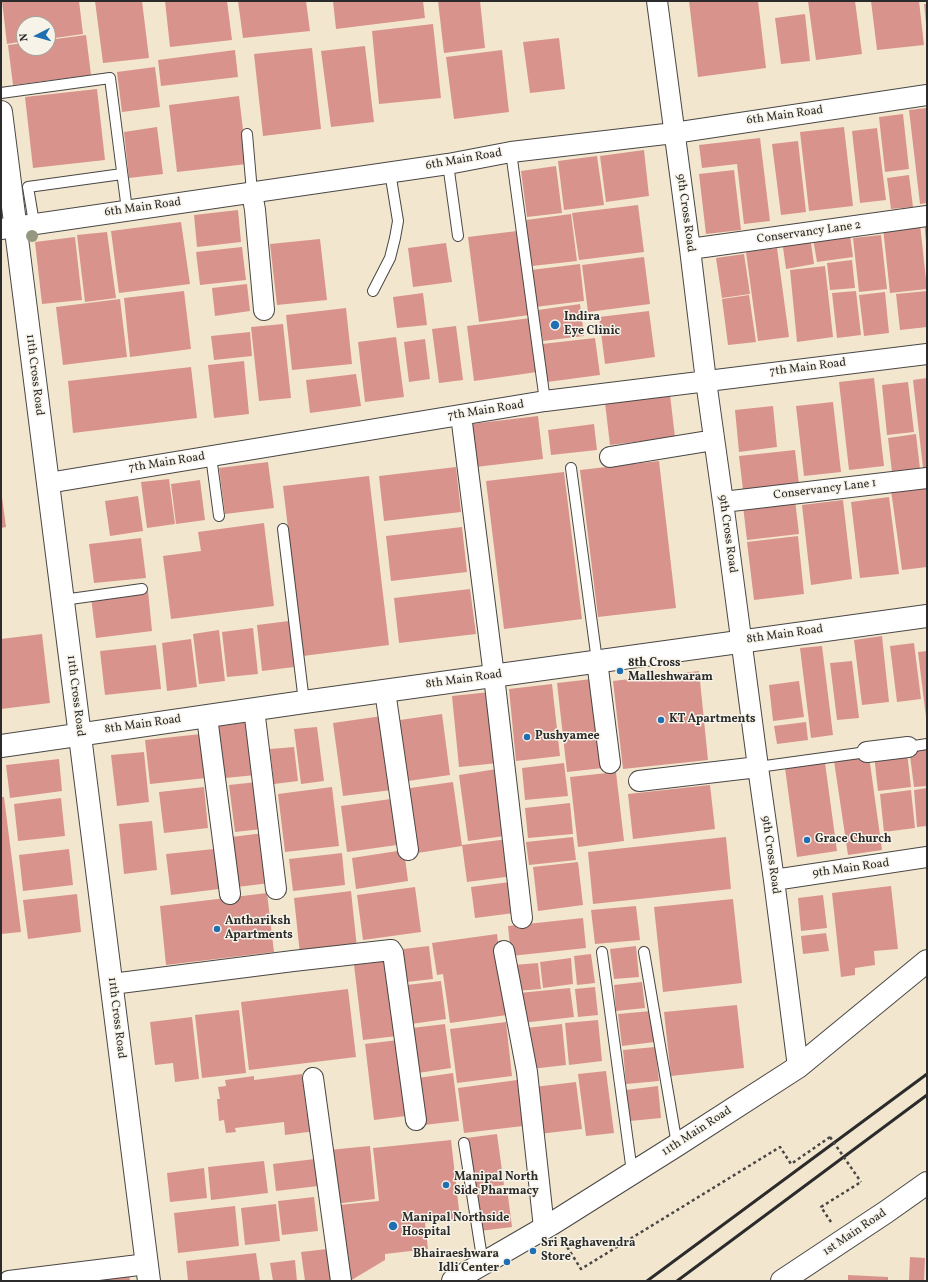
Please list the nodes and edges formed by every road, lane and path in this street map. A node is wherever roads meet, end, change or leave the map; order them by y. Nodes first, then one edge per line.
1 (657, 1) edge
2 (1, 93) edge
3 (927, 95) edge
4 (1, 112) edge
5 (674, 133) junction
6 (247, 134) dead end
7 (511, 152) junction
8 (448, 164) junction
9 (390, 172) junction
10 (122, 174) junction
11 (252, 192) junction
12 (127, 210) junction
13 (927, 216) edge
14 (17, 226) edge
15 (458, 236) dead end
16 (690, 249) junction
17 (373, 291) dead end
18 (264, 310) dead end
19 (927, 354) edge
20 (706, 381) junction
21 (545, 401) junction
22 (461, 415) junction
23 (714, 440) junction
24 (211, 456) junction
25 (610, 457) dead end
26 (571, 468) dead end
27 (927, 478) edge
28 (48, 483) junction
29 (723, 502) junction
30 (219, 516) dead end
31 (283, 529) dead end
32 (142, 589) dead end
33 (63, 600) junction
34 (927, 616) edge
35 (742, 641) junction
36 (597, 661) junction
37 (494, 676) junction
38 (385, 691) junction
39 (304, 702) junction
40 (254, 709) junction
41 (207, 717) junction
42 (80, 734) junction
43 (918, 745) edge
44 (1, 746) edge
45 (866, 752) joint
46 (610, 763) dead end
47 (758, 767) junction
48 (639, 781) dead end
49 (408, 850) dead end
50 (927, 857) edge
51 (774, 880) junction
52 (276, 889) dead end
53 (230, 894) dead end
54 (522, 918) dead end
55 (504, 951) dead end
56 (602, 952) dead end
57 (644, 952) dead end
58 (927, 961) edge
59 (112, 984) junction
60 (798, 1067) junction
61 (313, 1078) dead end
62 (416, 1120) dead end
63 (464, 1143) dead end
64 (677, 1145) junction
65 (632, 1172) junction
66 (927, 1183) edge
67 (821, 1207) dead end
68 (549, 1225) junction
69 (483, 1264) junction
70 (148, 1272) edge
71 (9, 1281) edge
72 (340, 1281) edge
73 (453, 1281) edge
74 (782, 1281) edge

1 - 5 street, 9th Cross Road
2 - 10 lane
3 - 5 street, 6th Main Road
4 - 14 street, 11th Cross Road
5 - 7 street, 6th Main Road
5 - 16 street, 9th Cross Road
6 - 11 lane
7 - 8 street, 6th Main Road
7 - 21 lane
8 - 9 street, 6th Main Road
8 - 15 lane
9 - 11 street, 6th Main Road
9 - 17 lane
10 - 12 lane
10 - 14 lane
11 - 12 street, 6th Main Road
11 - 18 street
12 - 14 street, 6th Main Road
13 - 16 street, Conservancy Lane 2
14 - 28 street, 11th Cross Road
16 - 20 street, 9th Cross Road
19 - 20 street, 7th Main Road
20 - 21 street, 7th Main Road
20 - 23 street, 9th Cross Road
21 - 22 street, 7th Main Road
22 - 24 street, 7th Main Road
22 - 37 street
23 - 25 street
23 - 29 street, 9th Cross Road
24 - 28 street, 7th Main Road
24 - 30 lane
26 - 36 lane
27 - 29 street, Conservancy Lane 1
28 - 33 street, 11th Cross Road
29 - 35 street, 9th Cross Road
31 - 39 lane
32 - 33 lane
33 - 42 street, 11th Cross Road
34 - 35 street, 8th Main Road
35 - 36 street, 8th Main Road
35 - 47 street, 9th Cross Road
36 - 37 street, 8th Main Road
36 - 46 street
37 - 38 street, 8th Main Road
37 - 54 street
38 - 39 street, 8th Main Road
38 - 49 street
39 - 40 street, 8th Main Road
40 - 41 street, 8th Main Road
40 - 52 street
41 - 42 street, 8th Main Road
41 - 53 street
42 - 44 street, 8th Main Road
42 - 59 street, 11th Cross Road
43 - 45 street
45 - 47 lane
47 - 48 street
47 - 51 street, 9th Cross Road
50 - 51 street, 9th Main Road
51 - 60 street, 9th Cross Road
55 - 68 street
56 - 65 lane
57 - 64 lane
58 - 60 street, 11th Main Road
59 - 62 street
59 - 70 street, 11th Cross Road
60 - 64 street, 11th Main Road
61 - 72 street
63 - 69 lane
64 - 65 street, 11th Main Road
65 - 68 street, 11th Main Road
66 - 74 street, 1st Main Road
67 - 68 path, bridge
68 - 69 street, 11th Main Road
69 - 73 street, 11th Main Road
70 - 71 street

